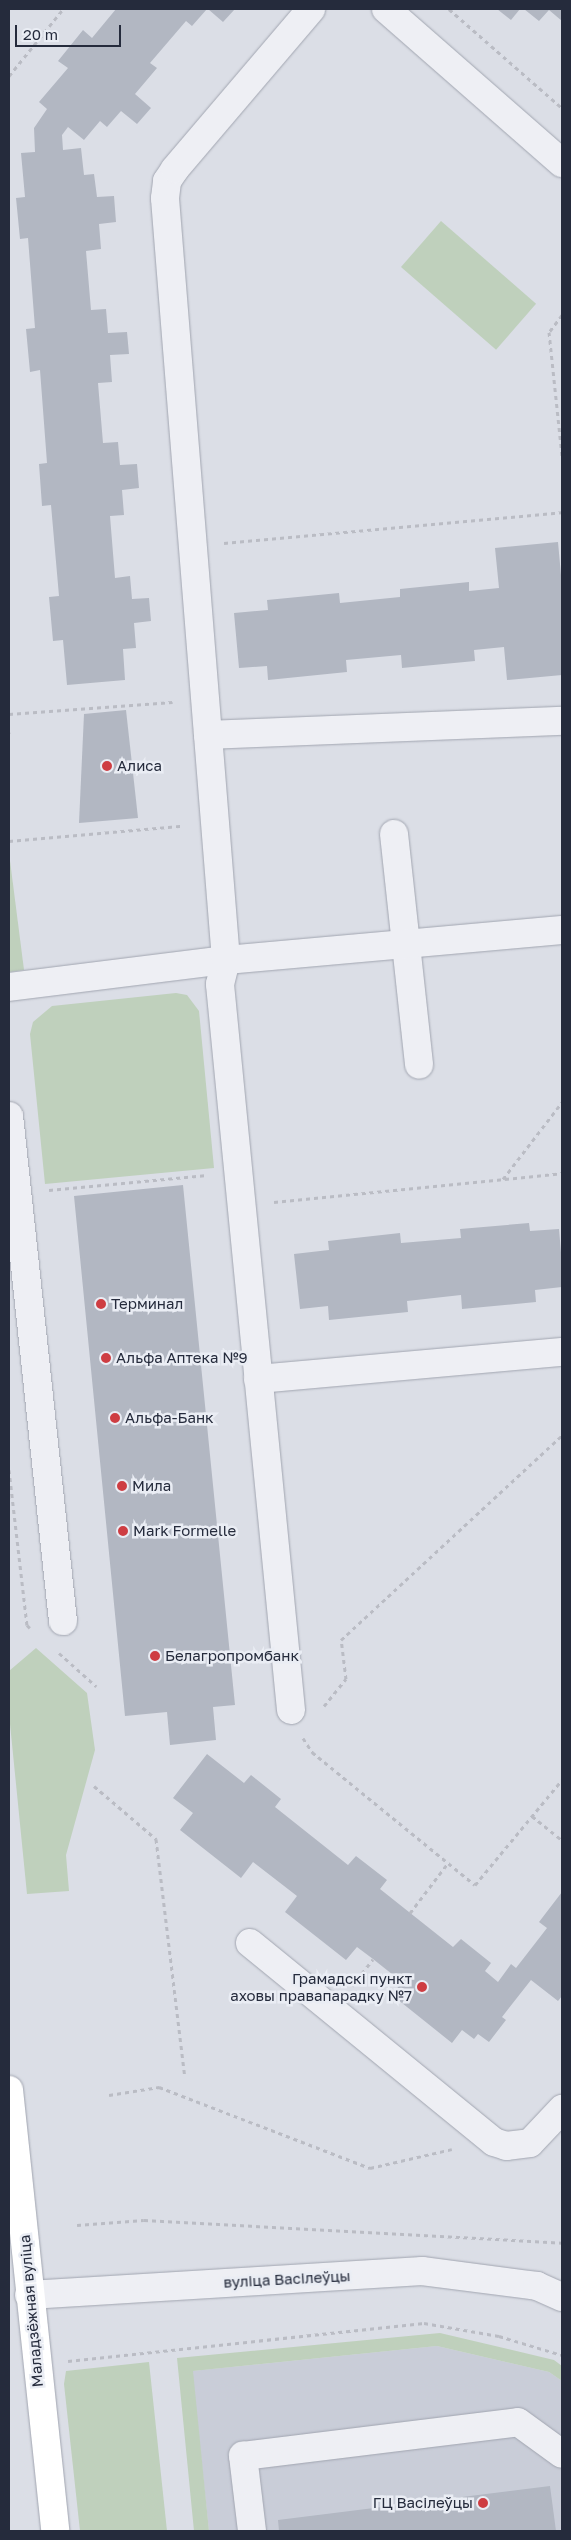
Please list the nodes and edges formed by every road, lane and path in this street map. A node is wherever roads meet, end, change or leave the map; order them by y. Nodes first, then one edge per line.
1 (63, 9) edge
2 (311, 9) edge
3 (386, 9) edge
4 (449, 9) edge
5 (9, 76) edge
6 (562, 108) edge
7 (562, 162) edge
8 (562, 315) edge
9 (561, 434) edge
10 (562, 456) edge
11 (562, 512) edge
12 (195, 546) junction
13 (184, 701) dead end
14 (9, 714) edge
15 (562, 721) edge
16 (208, 735) junction
17 (216, 821) junction
18 (394, 834) dead end
19 (9, 841) edge
20 (562, 930) edge
21 (406, 945) junction
22 (226, 960) junction
23 (9, 987) edge
24 (419, 1065) dead end
25 (562, 1102) edge
26 (9, 1116) edge
27 (562, 1173) edge
28 (211, 1175) dead end
29 (503, 1180) junction
30 (38, 1191) dead end
31 (241, 1206) junction
32 (562, 1352) edge
33 (258, 1379) junction
34 (562, 1435) edge
35 (63, 1621) dead end
36 (323, 1708) dead end
37 (298, 1720) joint
38 (300, 1736) dead end
39 (94, 1786) dead end
40 (532, 1816) dead end
41 (562, 1840) edge
42 (448, 1864) dead end
43 (410, 1913) dead end
44 (250, 1943) dead end
45 (185, 2077) dead end
46 (9, 2090) edge
47 (109, 2095) dead end
48 (559, 2120) edge
49 (478, 2130) junction
50 (77, 2225) dead end
51 (562, 2243) edge
52 (19, 2296) edge
53 (562, 2297) edge
54 (562, 2355) edge
55 (60, 2362) dead end
56 (562, 2454) edge
57 (55, 2531) edge
58 (252, 2531) edge

1 - 5 path
2 - 12 street
3 - 7 street
4 - 6 path
8 - 9 path
9 - 10 path
11 - 12 path
12 - 16 street
13 - 14 path
15 - 16 street
16 - 17 street
17 - 19 path
17 - 22 street
18 - 21 street
20 - 21 street
21 - 22 street
21 - 24 street
22 - 23 street
22 - 31 street
25 - 29 path
26 - 35 street
27 - 29 path
28 - 30 path
29 - 31 path
31 - 33 street
32 - 33 street
33 - 37 street
34 - 36 path
37 - 38 path
39 - 45 path
40 - 41 path
42 - 43 path
44 - 49 street
46 - 52 main road, Маладзёжная вуліца
47 - 49 path
48 - 49 street
50 - 51 path
52 - 53 street, вуліца Васілеўцы
52 - 57 main road, Маладзёжная вуліца
54 - 55 path
56 - 58 street

